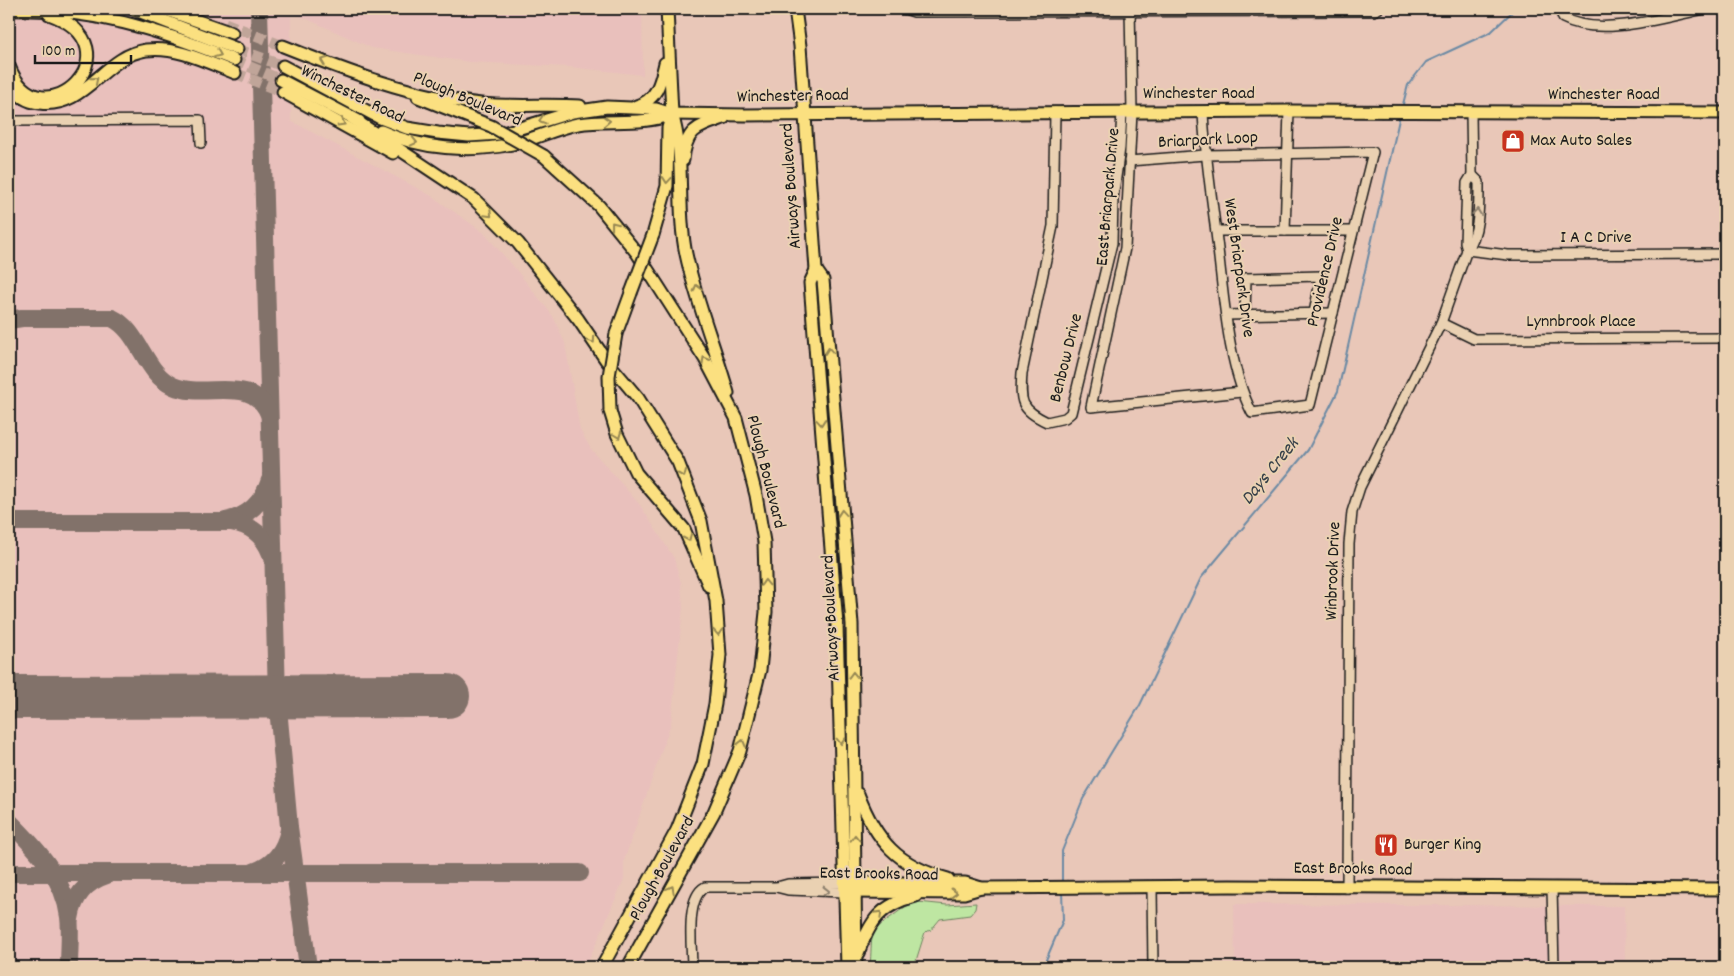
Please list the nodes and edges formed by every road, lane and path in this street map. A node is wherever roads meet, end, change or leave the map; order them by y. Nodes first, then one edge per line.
1 (36, 9) edge
2 (133, 9) edge
3 (164, 9) edge
4 (186, 9) edge
5 (667, 9) edge
6 (795, 9) edge
7 (905, 9) edge
8 (1560, 9) edge
9 (1704, 9) edge
10 (9, 10) edge
11 (1376, 10) edge
12 (1129, 11) edge
13 (225, 23) tunnel mouth
14 (232, 33) tunnel mouth
15 (283, 46) tunnel mouth
16 (669, 46) junction
17 (9, 66) edge
18 (283, 66) tunnel mouth
19 (235, 73) tunnel mouth
20 (365, 77) junction
21 (281, 80) tunnel mouth
22 (9, 83) edge
23 (284, 92) tunnel mouth
24 (634, 106) junction
25 (607, 107) junction
26 (1289, 111) junction
27 (1055, 112) junction
28 (1127, 112) junction
29 (1203, 112) junction
30 (1725, 112) edge
31 (1470, 113) junction
32 (672, 114) junction
33 (804, 114) junction
34 (732, 115) junction
35 (352, 118) junction
36 (9, 121) edge
37 (201, 143) dead end
38 (1288, 154) junction
39 (1205, 156) junction
40 (1129, 161) junction
41 (452, 183) junction
42 (680, 200) junction
43 (1216, 231) junction
44 (1285, 231) junction
45 (1352, 231) junction
46 (1467, 250) junction
47 (1725, 254) edge
48 (816, 270) junction
49 (1314, 313) junction
50 (1333, 313) junction
51 (1226, 315) junction
52 (1245, 315) junction
53 (1441, 323) junction
54 (1725, 338) edge
55 (1242, 392) junction
56 (736, 418) junction
57 (716, 601) junction
58 (855, 786) junction
59 (964, 883) junction
60 (850, 887) junction
61 (981, 888) junction
62 (1152, 888) junction
63 (1347, 888) junction
64 (1552, 889) junction
65 (1725, 889) edge
66 (926, 894) junction
67 (856, 962) edge
68 (602, 967) edge
69 (628, 967) edge
70 (692, 967) edge
71 (847, 967) edge
72 (1153, 967) edge
73 (1554, 967) edge

1 -> 2 main road
1 - 10 main road
1 - 17 main road
3 - 14 main road
4 - 13 main road
5 - 16 main road
6 - 33 main road, Airways Boulevard
7 - 12 street
8 - 9 street
11 - 12 street
12 - 28 street
20 -> 15 main road
16 - 24 main road
16 - 32 main road
25 -> 18 main road, Winchester Road
22 -> 19 main road
20 - 25 main road
56 -> 20 main road, Plough Boulevard, bridge
21 - 35 main road, Winchester Road
23 -> 41 main road
24 - 25 main road, Winchester Road
24 - 32 main road, Winchester Road
26 - 29 main road, Winchester Road
26 - 31 main road, Winchester Road
26 - 38 street
27 - 28 main road, Winchester Road
27 - 28 street, Benbow Drive
27 - 33 main road, Winchester Road
28 - 29 main road, Winchester Road
28 - 40 street, East Briarpark Drive
29 - 39 street, West Briarpark Drive
30 - 31 main road, Winchester Road
31 - 46 street, Winbrook Drive
32 - 34 main road, Winchester Road
35 -> 32 main road, Winchester Road
32 - 42 main road
32 -> 57 main road, bridge
33 - 34 main road, Winchester Road
33 - 48 main road, Airways Boulevard
34 - 42 main road
35 - 41 main road
36 - 37 street
38 - 39 street, Briarpark Loop
38 - 44 street
38 - 45 street, Providence Drive
39 - 40 street, Briarpark Loop
39 - 43 street, West Briarpark Drive
40 - 55 street, East Briarpark Drive
41 -> 57 main road, Plough Boulevard
56 -> 42 main road
43 - 44 street
43 - 51 street, West Briarpark Drive
44 - 45 street
45 - 50 street, Providence Drive
46 - 47 street, I A C Drive
46 - 53 street, Winbrook Drive
58 -> 48 main road, Airways Boulevard
48 -> 60 main road, Airways Boulevard
49 - 50 street
49 - 52 street
49 - 52 street
50 - 55 street, Providence Drive
51 - 52 street
51 - 55 street, West Briarpark Drive
53 - 54 street, Lynnbrook Place
53 - 63 street, Winbrook Drive
69 -> 56 main road, Plough Boulevard
57 -> 68 main road, Plough Boulevard
58 - 59 main road
60 -> 58 main road, Airways Boulevard
59 - 60 main road, East Brooks Road
59 - 61 main road, East Brooks Road
60 - 66 main road, East Brooks Road
60 - 67 main road, Airways Boulevard
60 - 70 street, East Brooks Road
60 - 71 main road, Airways Boulevard
61 - 62 main road, East Brooks Road
66 -> 61 main road, East Brooks Road
62 - 63 main road, East Brooks Road
62 - 72 street
63 - 64 main road, East Brooks Road
64 - 65 main road, East Brooks Road
64 - 73 street
67 -> 66 main road

